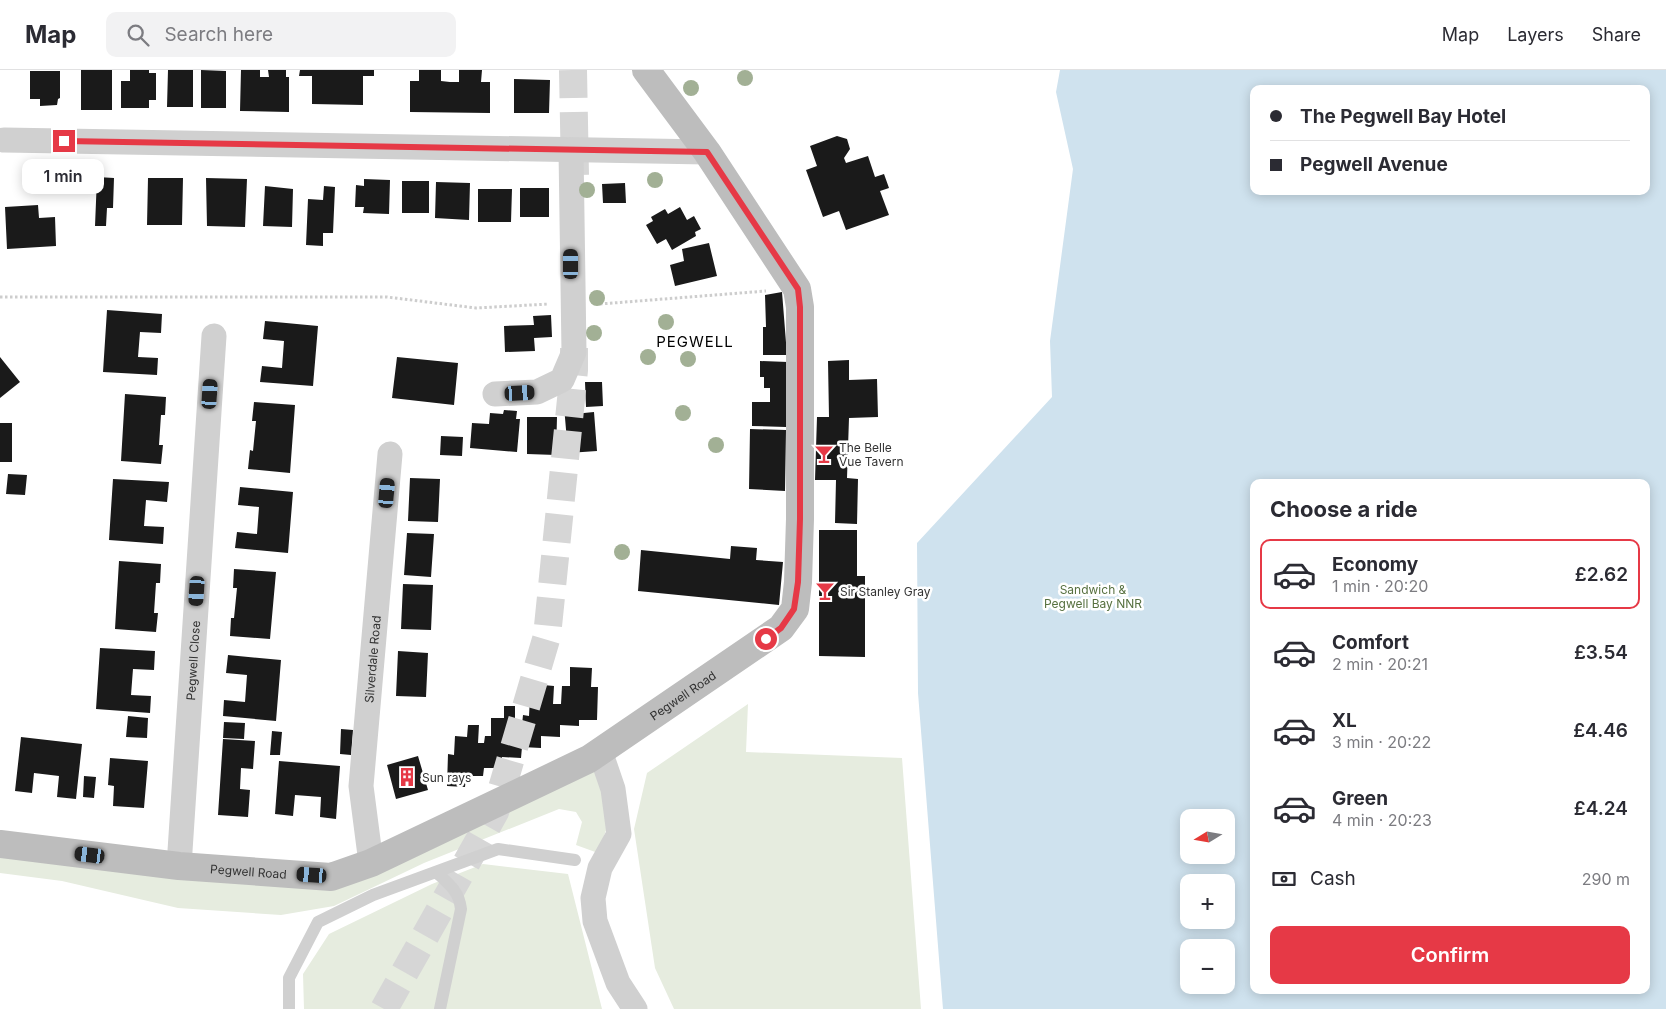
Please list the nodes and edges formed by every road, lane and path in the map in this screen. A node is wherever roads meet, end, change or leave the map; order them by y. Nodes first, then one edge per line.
1 (646, 70) edge
2 (4, 140) dead end
3 (570, 150) junction
4 (707, 152) junction
5 (798, 289) junction
6 (0, 297) edge
7 (572, 303) junction
8 (214, 336) dead end
9 (499, 388) dead end
10 (390, 454) dead end
11 (600, 751) junction
12 (0, 844) edge
13 (575, 860) dead end
14 (371, 863) junction
15 (180, 866) junction
16 (436, 872) junction
17 (289, 1009) edge
18 (440, 1009) edge
19 (635, 1009) edge

1 - 4 street, Pegwell Road
2 - 3 street
3 - 4 street
3 - 7 street
4 - 5 street, Pegwell Road
5 - 7 path
5 - 11 street, Pegwell Road
6 - 7 path
7 - 9 street
8 - 15 street, Pegwell Close
10 - 14 street, Silverdale Road
11 - 14 street, Pegwell Road
11 - 19 street
12 - 15 street, Pegwell Road
13 - 16 lane
14 - 15 street, Pegwell Road
16 - 17 lane
16 - 18 lane

